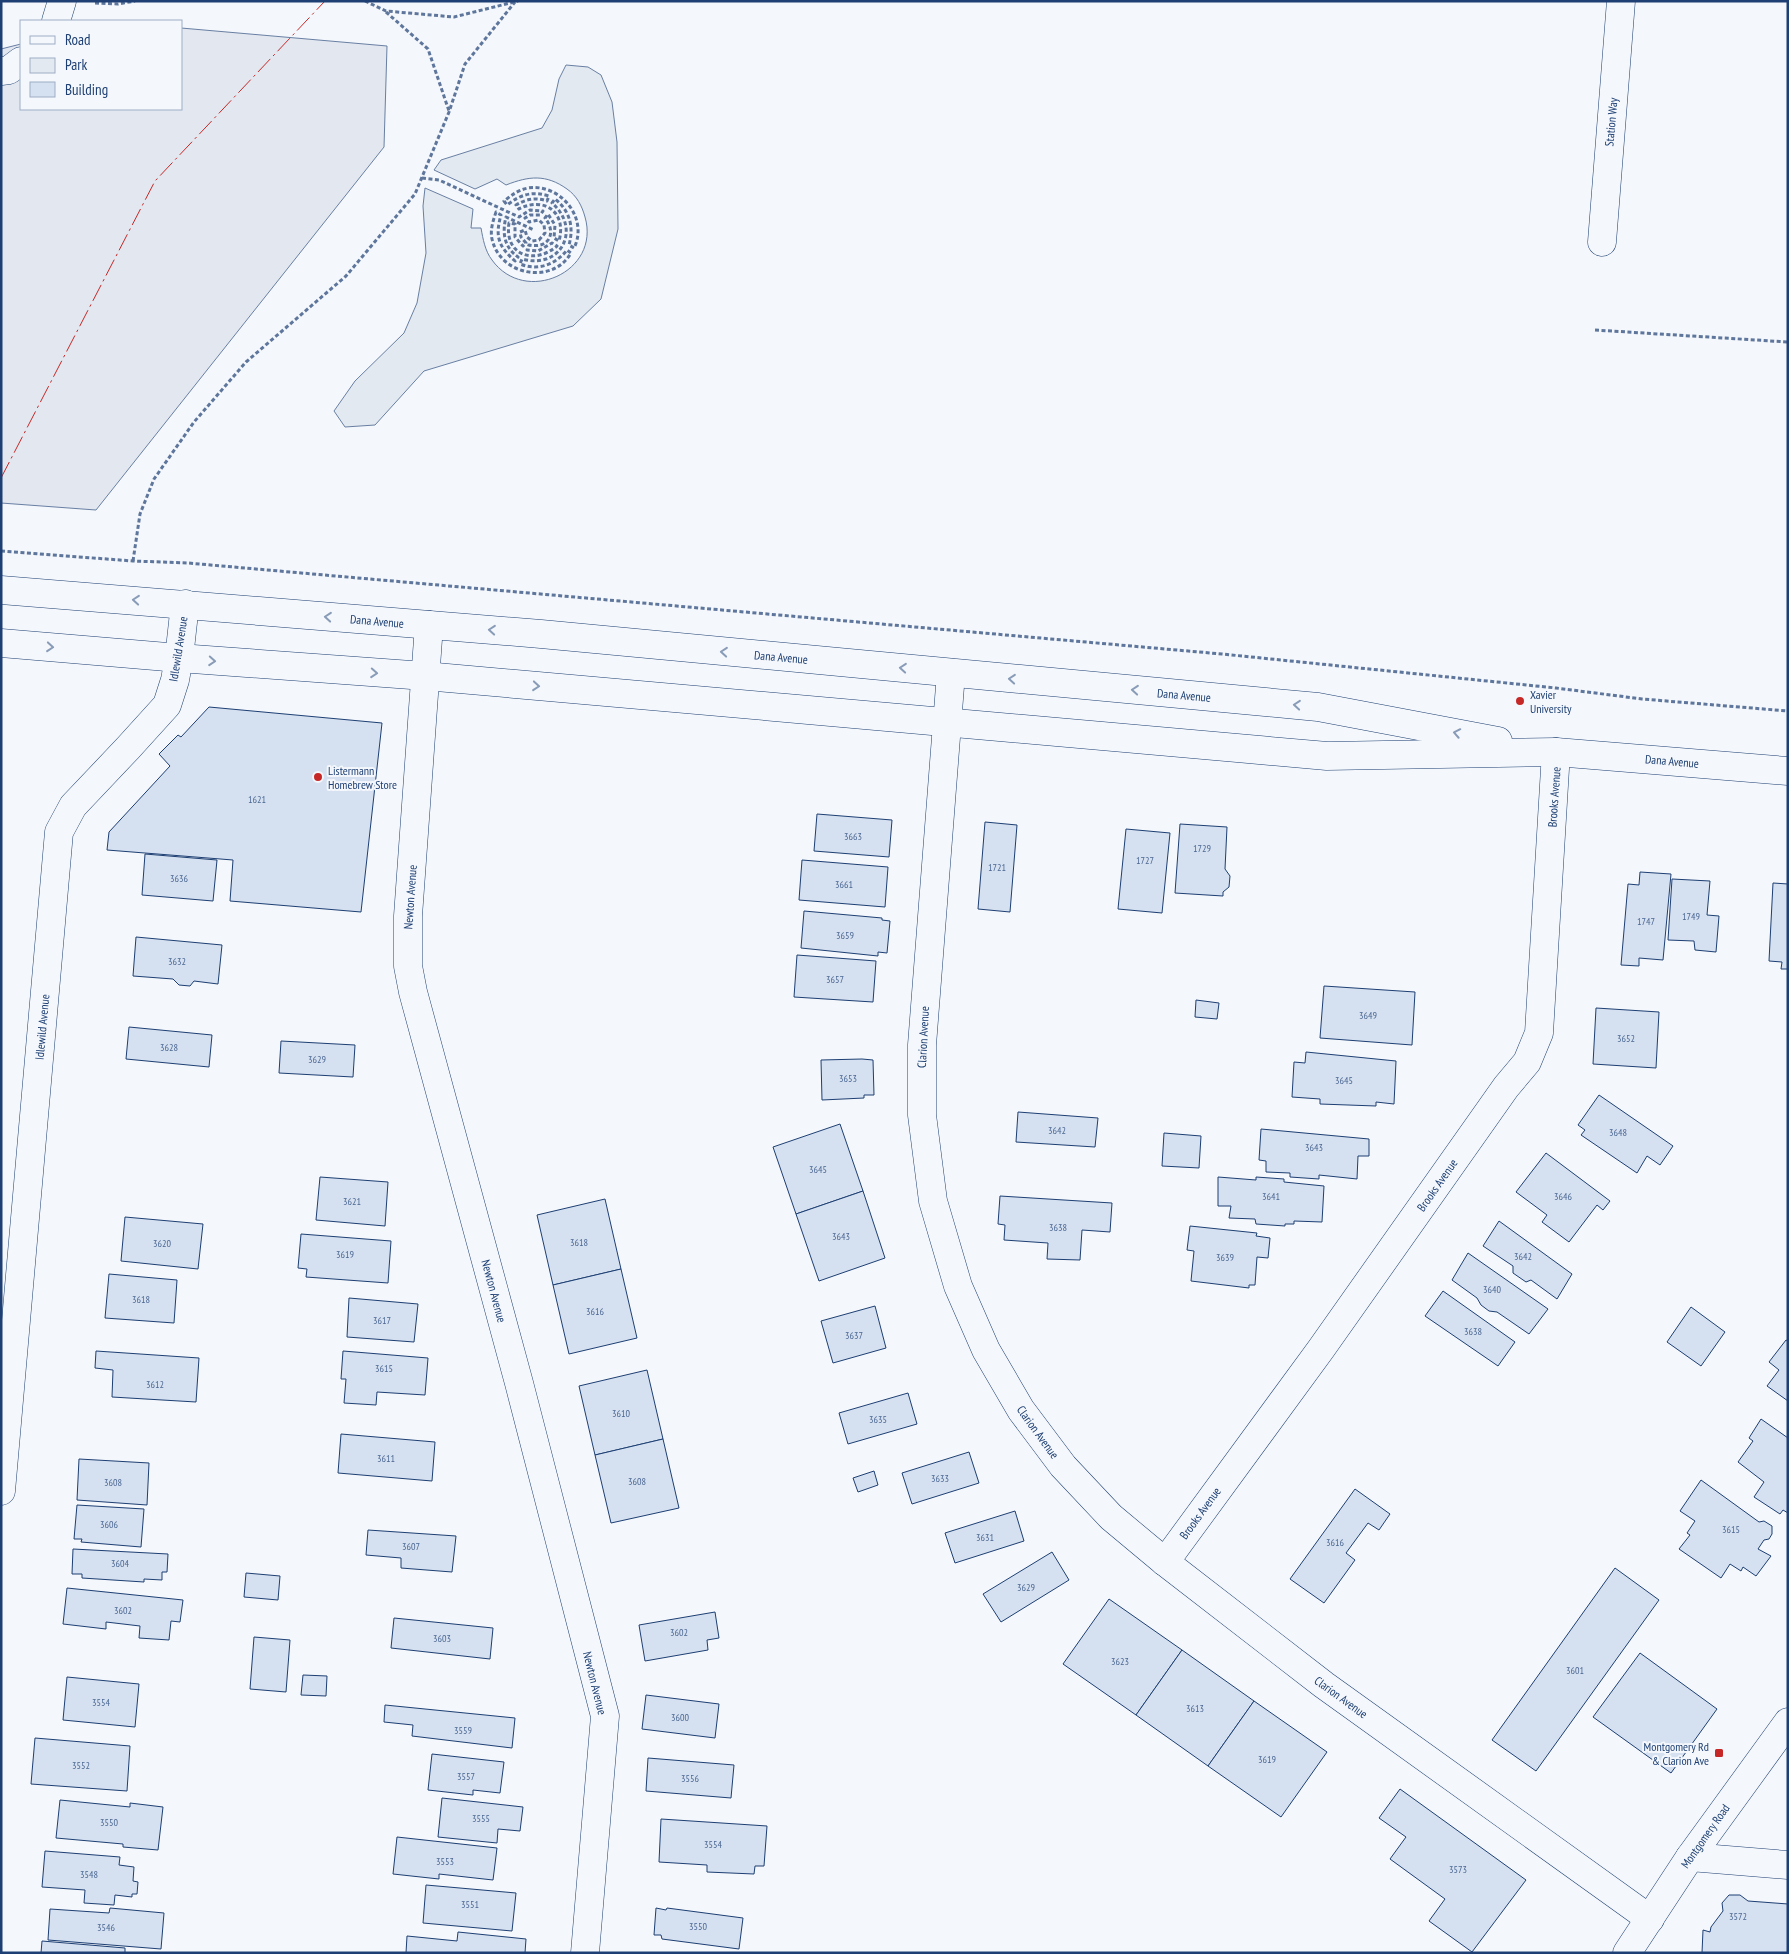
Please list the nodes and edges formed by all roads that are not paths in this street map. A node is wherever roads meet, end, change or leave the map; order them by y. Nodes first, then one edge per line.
1 (62, 1) edge
2 (1621, 1) edge
3 (56, 20) edge
4 (20, 61) edge
5 (1, 71) edge
6 (1602, 242) dead end
7 (1, 590) edge
8 (185, 604) junction
9 (429, 626) junction
10 (1, 643) edge
11 (179, 658) junction
12 (951, 673) junction
13 (425, 676) junction
14 (947, 723) junction
15 (1556, 752) junction
16 (1788, 771) edge
17 (1, 1491) edge
18 (1165, 1562) junction
19 (1788, 1722) edge
20 (1690, 1857) junction
21 (1788, 1865) edge
22 (1650, 1919) junction
23 (585, 1953) edge
24 (1627, 1953) edge

1 - 3 street
2 - 6 street, Station Way
4 - 5 street
8 -> 7 street, Dana Avenue
9 -> 8 street, Dana Avenue
8 - 11 street, Idlewild Avenue
12 -> 9 street, Dana Avenue
9 - 13 street, Newton Avenue
10 -> 11 street, Dana Avenue
11 -> 13 street, Dana Avenue
11 - 17 street, Idlewild Avenue
12 - 14 street, Clarion Avenue
15 -> 12 street, Dana Avenue
13 -> 14 street, Dana Avenue
13 - 23 street, Newton Avenue
14 - 15 street, Dana Avenue
14 - 18 street, Clarion Avenue
15 - 16 street, Dana Avenue
15 - 18 street, Brooks Avenue
18 - 22 street, Clarion Avenue
19 - 20 street, Montgomery Road
20 - 21 street
20 - 22 street, Montgomery Road
22 - 24 street, Montgomery Road

